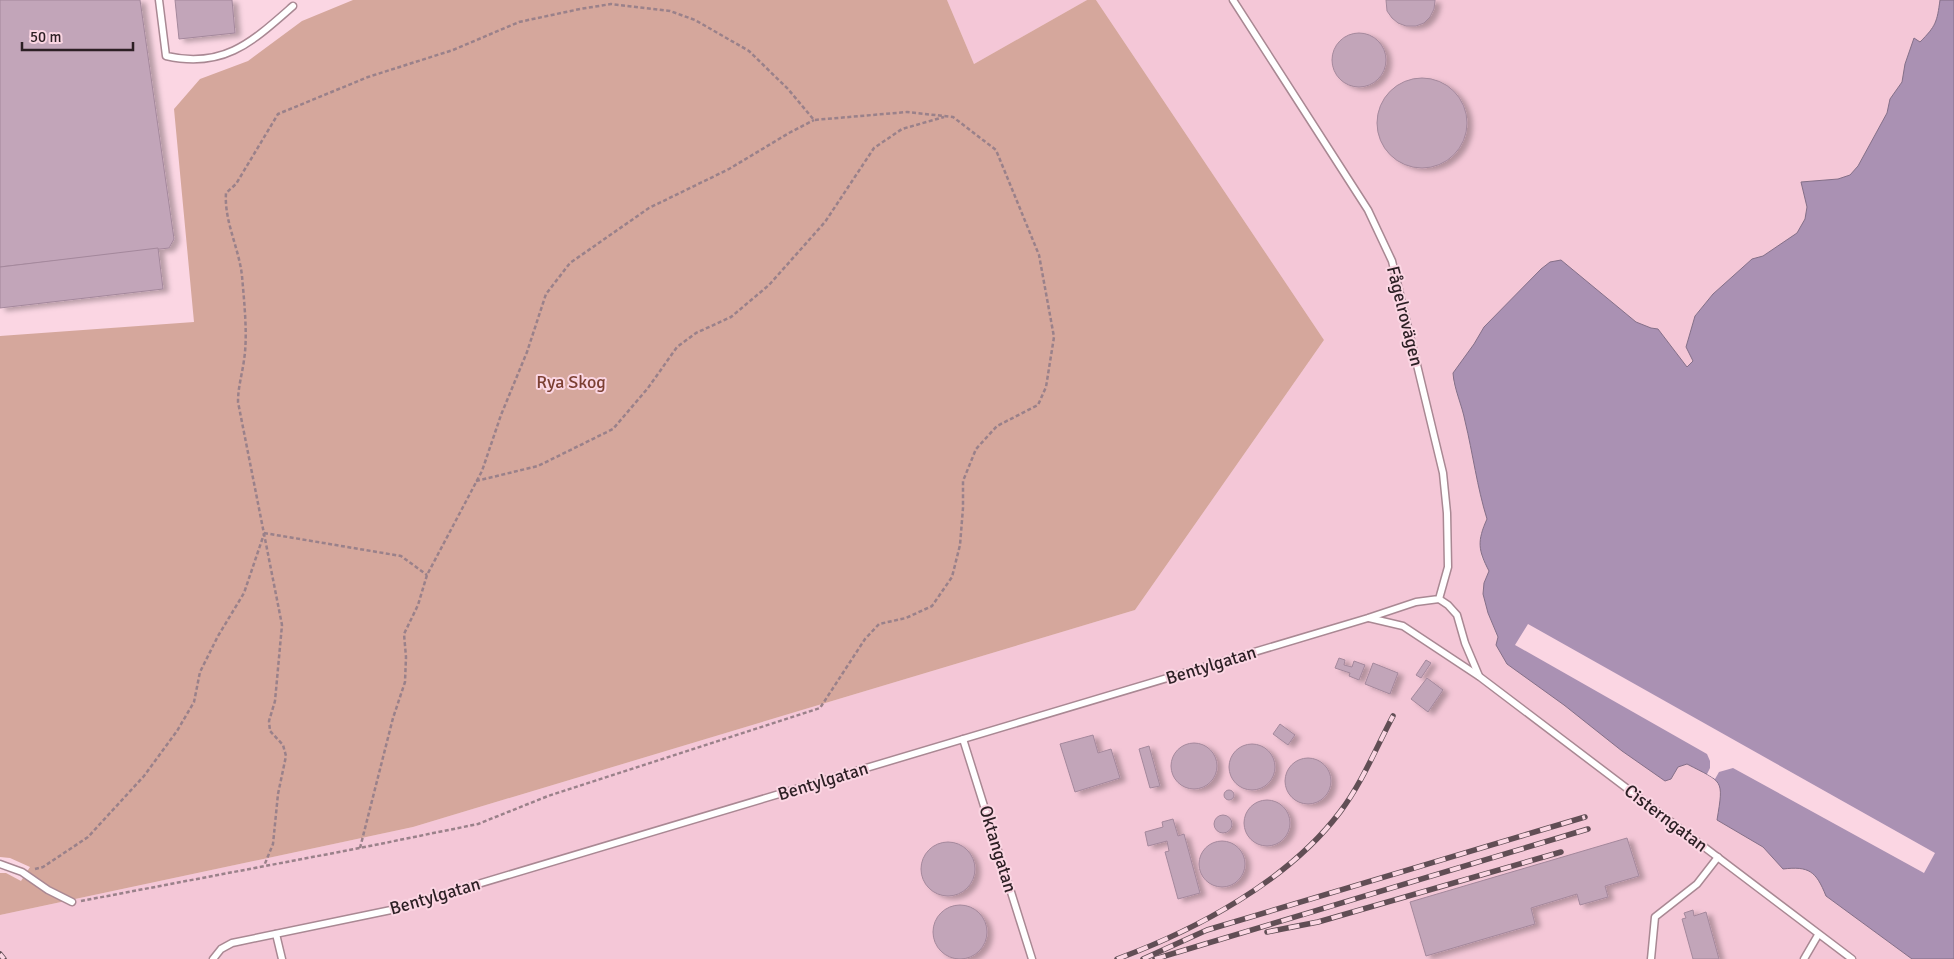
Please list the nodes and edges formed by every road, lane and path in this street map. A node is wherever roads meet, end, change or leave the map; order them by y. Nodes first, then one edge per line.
1 (159, 0) edge
2 (1233, 0) edge
3 (293, 6) dead end
4 (946, 116) junction
5 (814, 120) junction
6 (476, 482) junction
7 (264, 533) junction
8 (427, 575) junction
9 (1439, 599) junction
10 (1368, 618) junction
11 (1480, 677) junction
12 (963, 739) junction
13 (360, 848) junction
14 (1718, 857) junction
15 (0, 864) edge
16 (264, 866) junction
17 (30, 870) dead end
18 (72, 902) joint
19 (276, 934) junction
20 (1818, 935) junction
21 (212, 959) edge
22 (282, 959) edge
23 (1032, 959) edge
24 (1651, 959) edge
25 (1804, 959) edge
26 (1852, 959) edge

1 - 3 lane
2 - 9 lane, Fågelrovägen
4 - 5 path
4 - 6 path
4 - 13 path
5 - 6 path
5 - 7 path
6 - 8 path
7 - 8 path
7 - 16 path
7 - 17 path
8 - 13 path
9 - 10 lane
9 - 11 lane, Cisterngatan
10 - 11 lane, Cisterngatan
10 - 12 lane, Bentylgatan
11 - 14 lane, Cisterngatan
12 - 19 lane, Bentylgatan
12 - 23 lane, Oktangatan
13 - 16 path
14 - 20 lane, Cisterngatan
14 - 24 lane
15 - 18 lane
16 - 18 path
19 - 21 lane, Bentylgatan
19 - 22 lane
20 - 25 lane
20 - 26 lane, Cisterngatan

